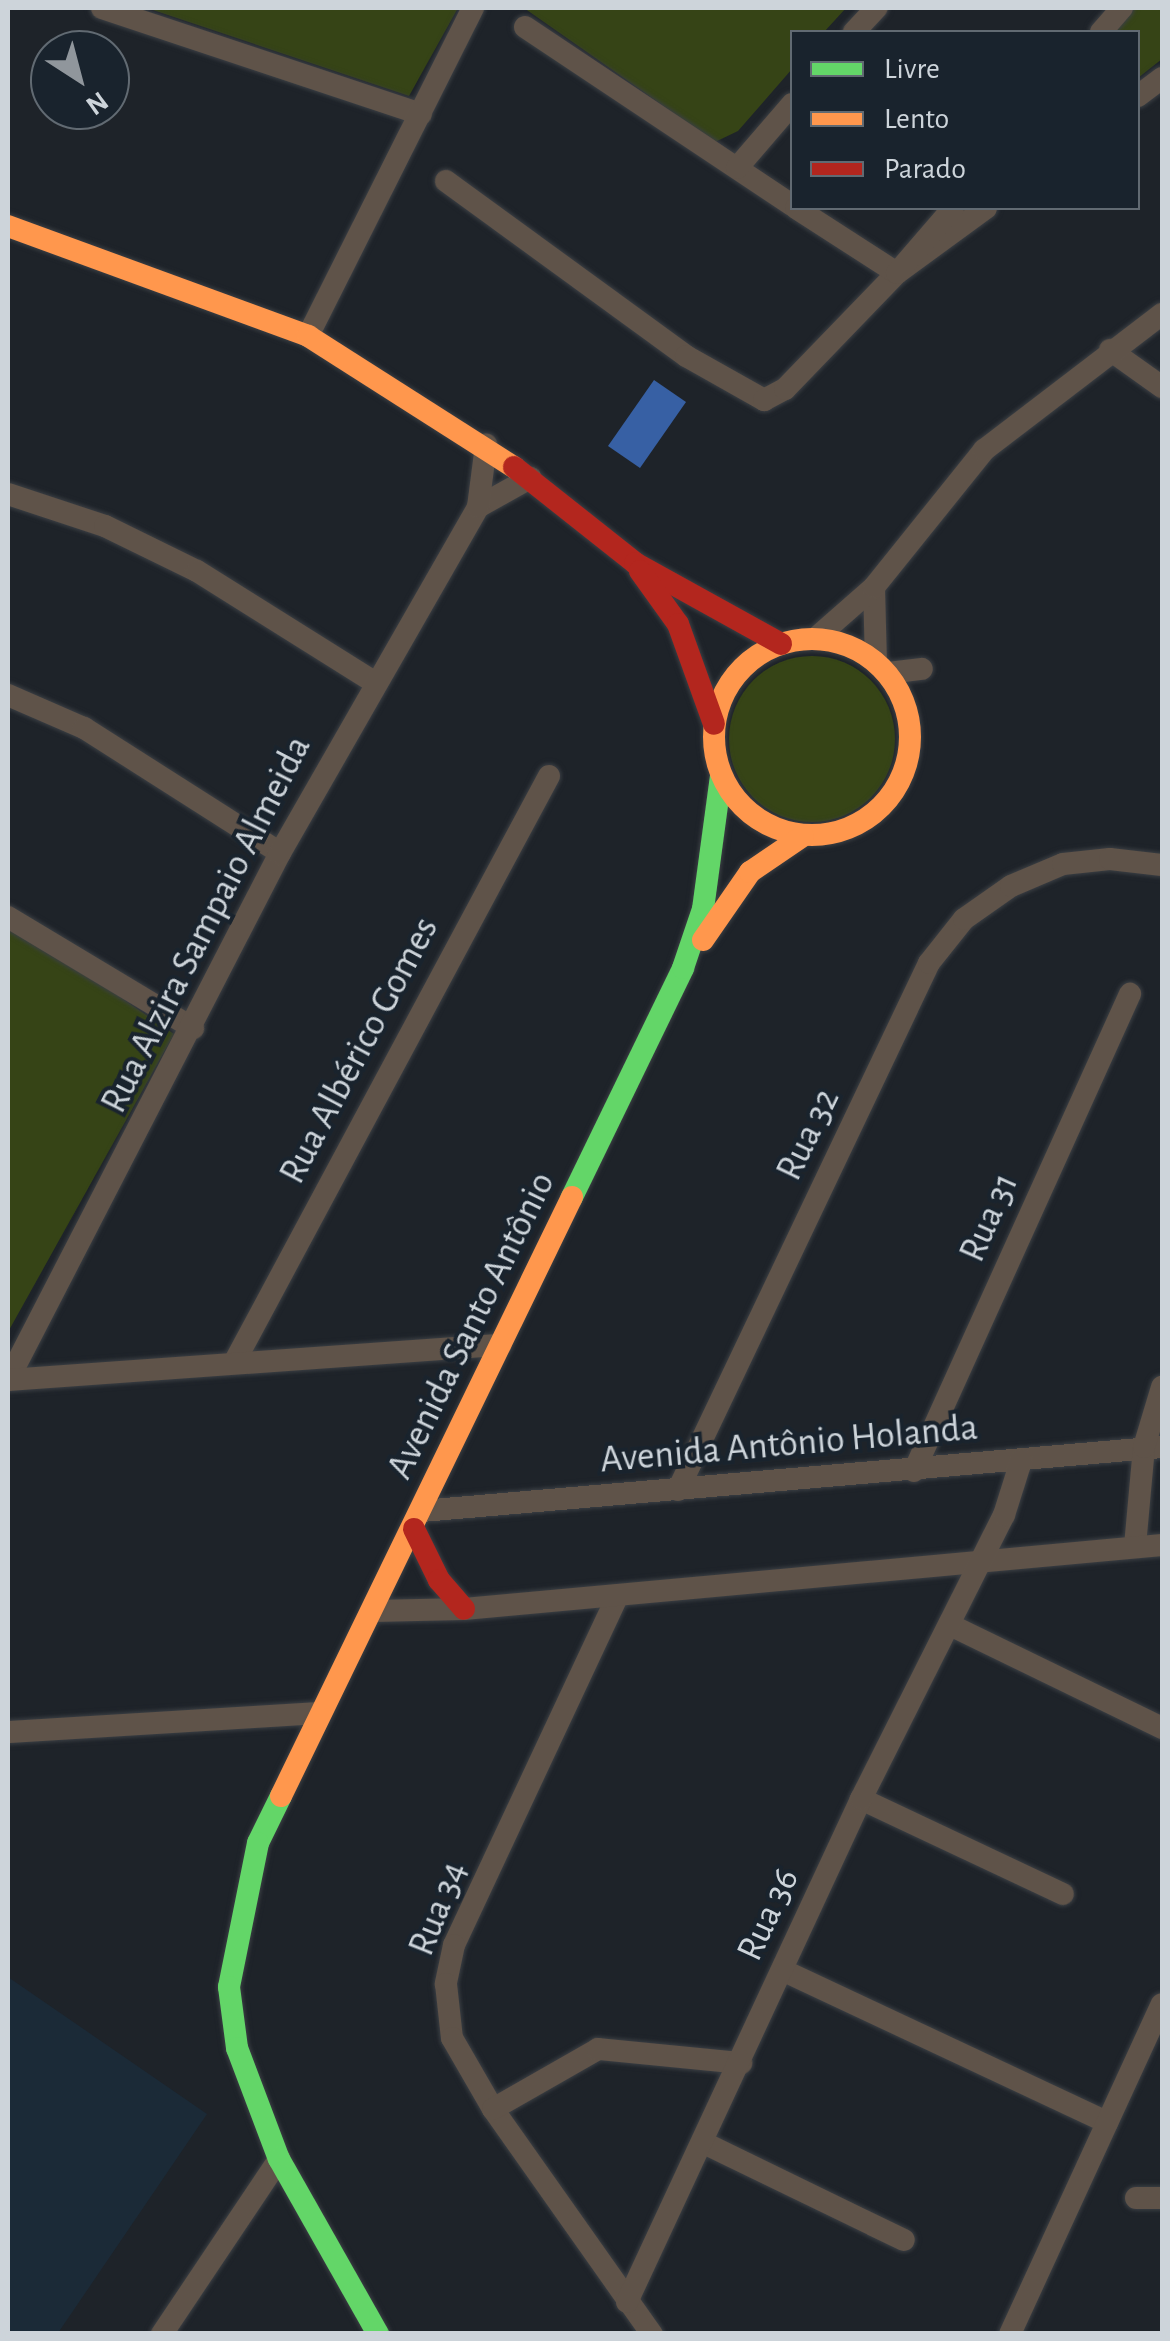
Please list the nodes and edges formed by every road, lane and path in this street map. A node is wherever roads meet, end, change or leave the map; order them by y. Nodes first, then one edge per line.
1 (102, 8) edge
2 (473, 8) edge
3 (876, 8) edge
4 (1122, 8) edge
5 (525, 28) dead end
6 (856, 30) edge
7 (1103, 30) edge
8 (1162, 79) edge
9 (1140, 95) edge
10 (790, 106) edge
11 (420, 114) junction
12 (737, 168) junction
13 (446, 181) dead end
14 (790, 203) edge
15 (800, 210) edge
16 (951, 210) edge
17 (983, 210) edge
18 (8, 226) edge
19 (897, 273) junction
20 (1162, 314) edge
21 (308, 336) junction
22 (1110, 350) junction
23 (1162, 387) edge
24 (486, 444) junction
25 (530, 478) junction
26 (8, 494) edge
27 (478, 508) junction
28 (635, 563) junction
29 (874, 587) junction
30 (816, 638) junction
31 (781, 644) junction
32 (882, 667) junction
33 (922, 669) dead end
34 (374, 682) junction
35 (8, 695) edge
36 (714, 724) junction
37 (550, 776) dead end
38 (721, 776) junction
39 (803, 836) junction
40 (280, 854) junction
41 (1162, 864) edge
42 (8, 917) edge
43 (683, 968) junction
44 (1130, 994) dead end
45 (193, 1028) junction
46 (501, 1345) junction
47 (235, 1361) junction
48 (8, 1380) edge
49 (1162, 1388) edge
50 (1154, 1447) edge
51 (1021, 1461) junction
52 (914, 1471) junction
53 (678, 1490) junction
54 (418, 1520) junction
55 (1162, 1545) edge
56 (1135, 1546) junction
57 (981, 1561) junction
58 (618, 1594) junction
59 (464, 1609) junction
60 (373, 1610) junction
61 (950, 1625) junction
62 (320, 1712) junction
63 (1162, 1728) edge
64 (8, 1732) edge
65 (861, 1799) junction
66 (1063, 1894) dead end
67 (782, 1970) junction
68 (1162, 2004) edge
69 (740, 2062) junction
70 (494, 2109) junction
71 (1107, 2122) junction
72 (704, 2142) junction
73 (280, 2159) junction
74 (1136, 2198) dead end
75 (1162, 2198) edge
76 (904, 2240) dead end
77 (627, 2302) junction
78 (369, 2328) edge
79 (162, 2334) edge
80 (652, 2334) edge
81 (1010, 2334) edge

1 - 11 street
2 - 11 street
3 - 6 street
4 - 7 street
5 - 12 street
8 - 9 street
10 - 12 street
11 - 21 street
12 - 14 street
13 - 19 street
15 - 19 street
16 - 19 street
17 - 19 street
18 - 21 street
20 - 22 street
21 - 24 street
22 - 23 street
22 - 29 street
24 - 25 street
24 - 27 street, Rua Alzira Sampaio Almeida
25 - 27 street, Rua Alzira Sampaio Almeida
25 - 28 street
26 - 34 street
27 - 34 street, Rua Alzira Sampaio Almeida
28 - 31 street
28 - 36 street
29 - 30 street
29 - 32 street
30 - 31 street
30 - 32 street
31 - 36 street
32 - 33 street
32 - 39 street
34 - 40 street, Rua Alzira Sampaio Almeida
35 - 40 street
36 - 38 street
37 - 47 street, Rua Albérico Gomes
38 - 39 street
38 - 43 street, Avenida Santo Antônio
39 - 43 street, Avenida Santo Antônio
40 - 45 street, Rua Alzira Sampaio Almeida
41 - 53 street, Rua 32
42 - 45 street
43 - 46 street, Avenida Santo Antônio
44 - 52 street, Rua 31
45 - 48 street, Rua Alzira Sampaio Almeida
46 - 47 street
46 - 54 street, Avenida Santo Antônio
47 - 48 street
49 - 50 street
50 - 51 street, Avenida Antônio Holanda
50 - 56 street
51 - 52 street, Avenida Antônio Holanda
51 - 57 street, Rua 36
52 - 53 street, Avenida Antônio Holanda
53 - 54 street, Avenida Antônio Holanda
54 - 59 street
54 - 60 street, Avenida Santo Antônio
55 - 56 street
56 - 57 street
57 - 58 street
57 - 61 street, Rua 36
58 - 59 street
58 - 70 street, Rua 34
59 - 60 street
60 - 62 street, Avenida Santo Antônio
61 - 63 street
61 - 65 street, Rua 36
62 - 64 street
62 - 73 street, Avenida Santo Antônio
65 - 66 street
65 - 67 street, Rua 36
67 - 69 street, Rua 36
67 - 71 street
68 - 71 street
69 - 70 street
69 - 72 street, Rua 36
70 - 77 street, Rua 34
71 - 81 street
72 - 76 street
72 - 77 street, Rua 36
73 - 78 street, Avenida Santo Antônio
73 - 79 street
74 - 75 street
77 - 80 street, Rua 34

